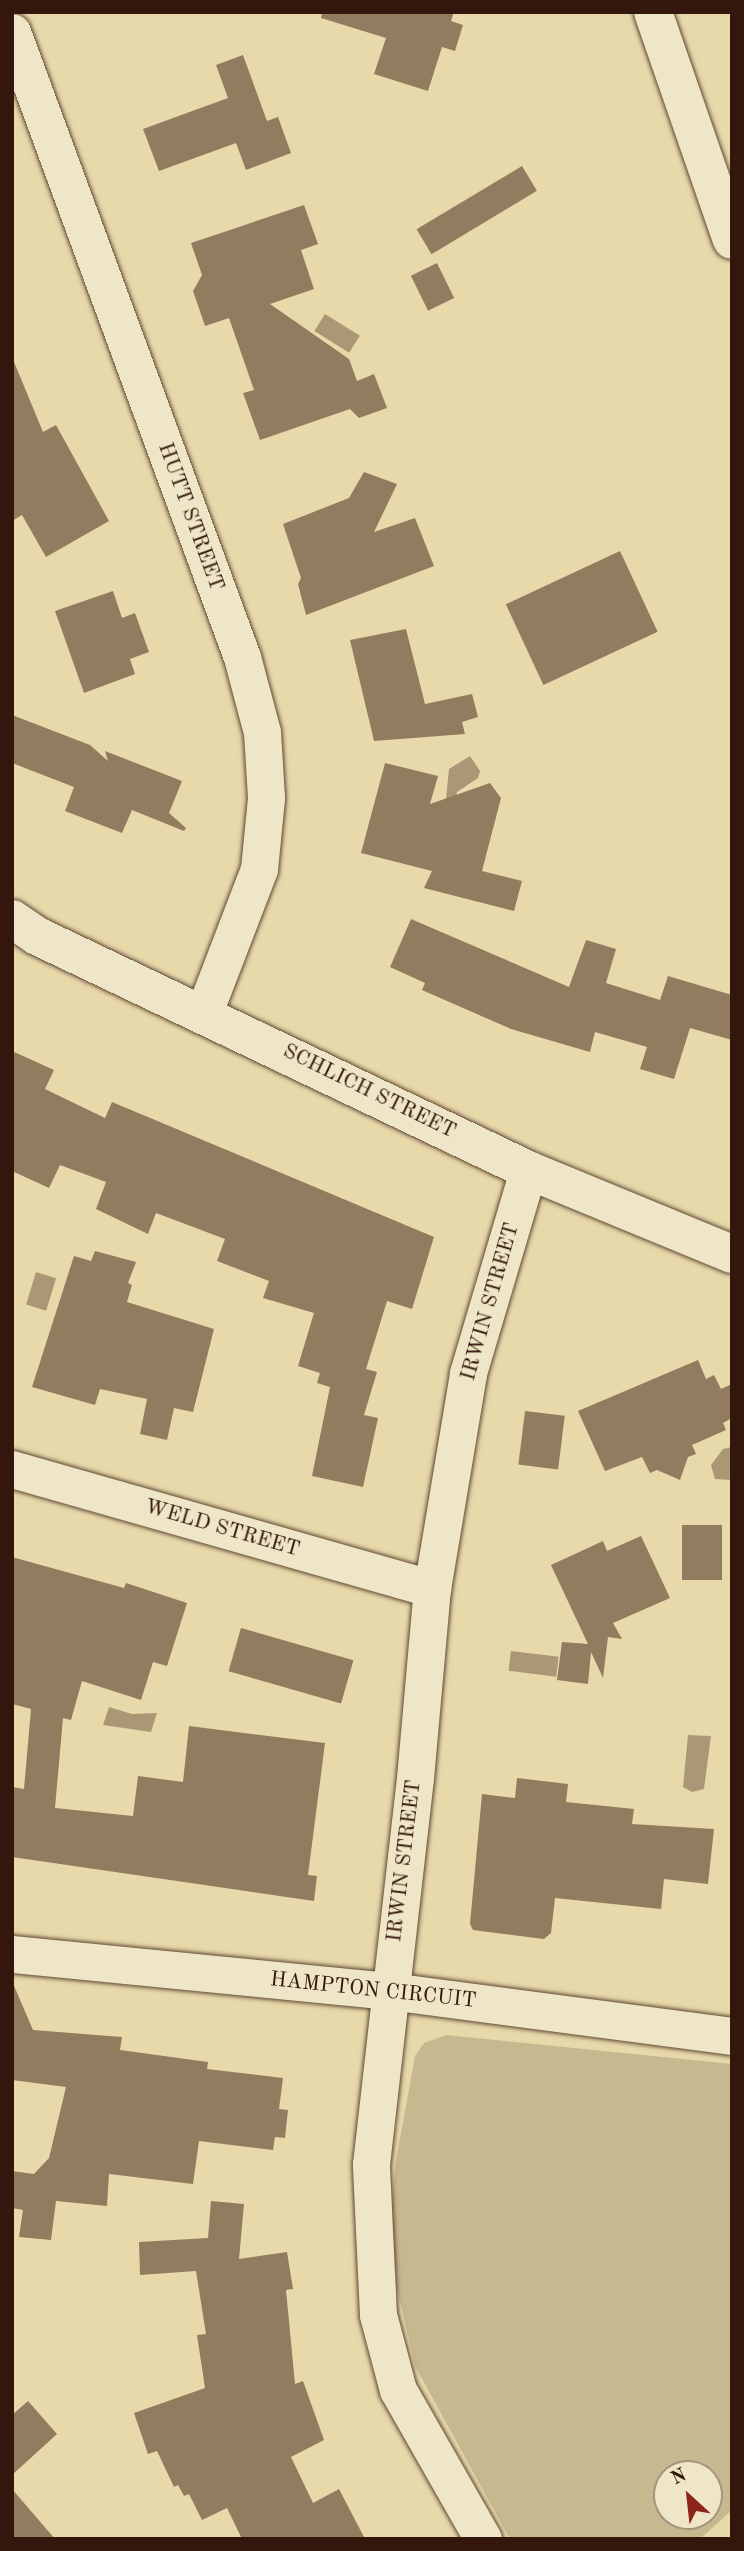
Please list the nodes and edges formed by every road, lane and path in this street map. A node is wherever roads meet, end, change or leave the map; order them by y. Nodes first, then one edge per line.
1 (653, 12) edge
2 (12, 32) edge
3 (732, 240) edge
4 (12, 919) edge
5 (204, 1012) junction
6 (528, 1170) junction
7 (732, 1254) edge
8 (12, 1469) edge
9 (432, 1589) junction
10 (12, 1954) edge
11 (390, 1990) junction
12 (732, 2036) edge
13 (483, 2539) edge

1 - 3 street
2 - 5 street, HUTT STREET
4 - 5 street, SCHLICH STREET
5 - 6 street, SCHLICH STREET
6 - 7 street, SCHLICH STREET
6 - 9 street, IRWIN STREET
8 - 9 street, WELD STREET
9 - 11 street, IRWIN STREET
10 - 11 street, HAMPTON CIRCUIT
11 - 12 street, HAMPTON CIRCUIT
11 - 13 street, IRWIN STREET

